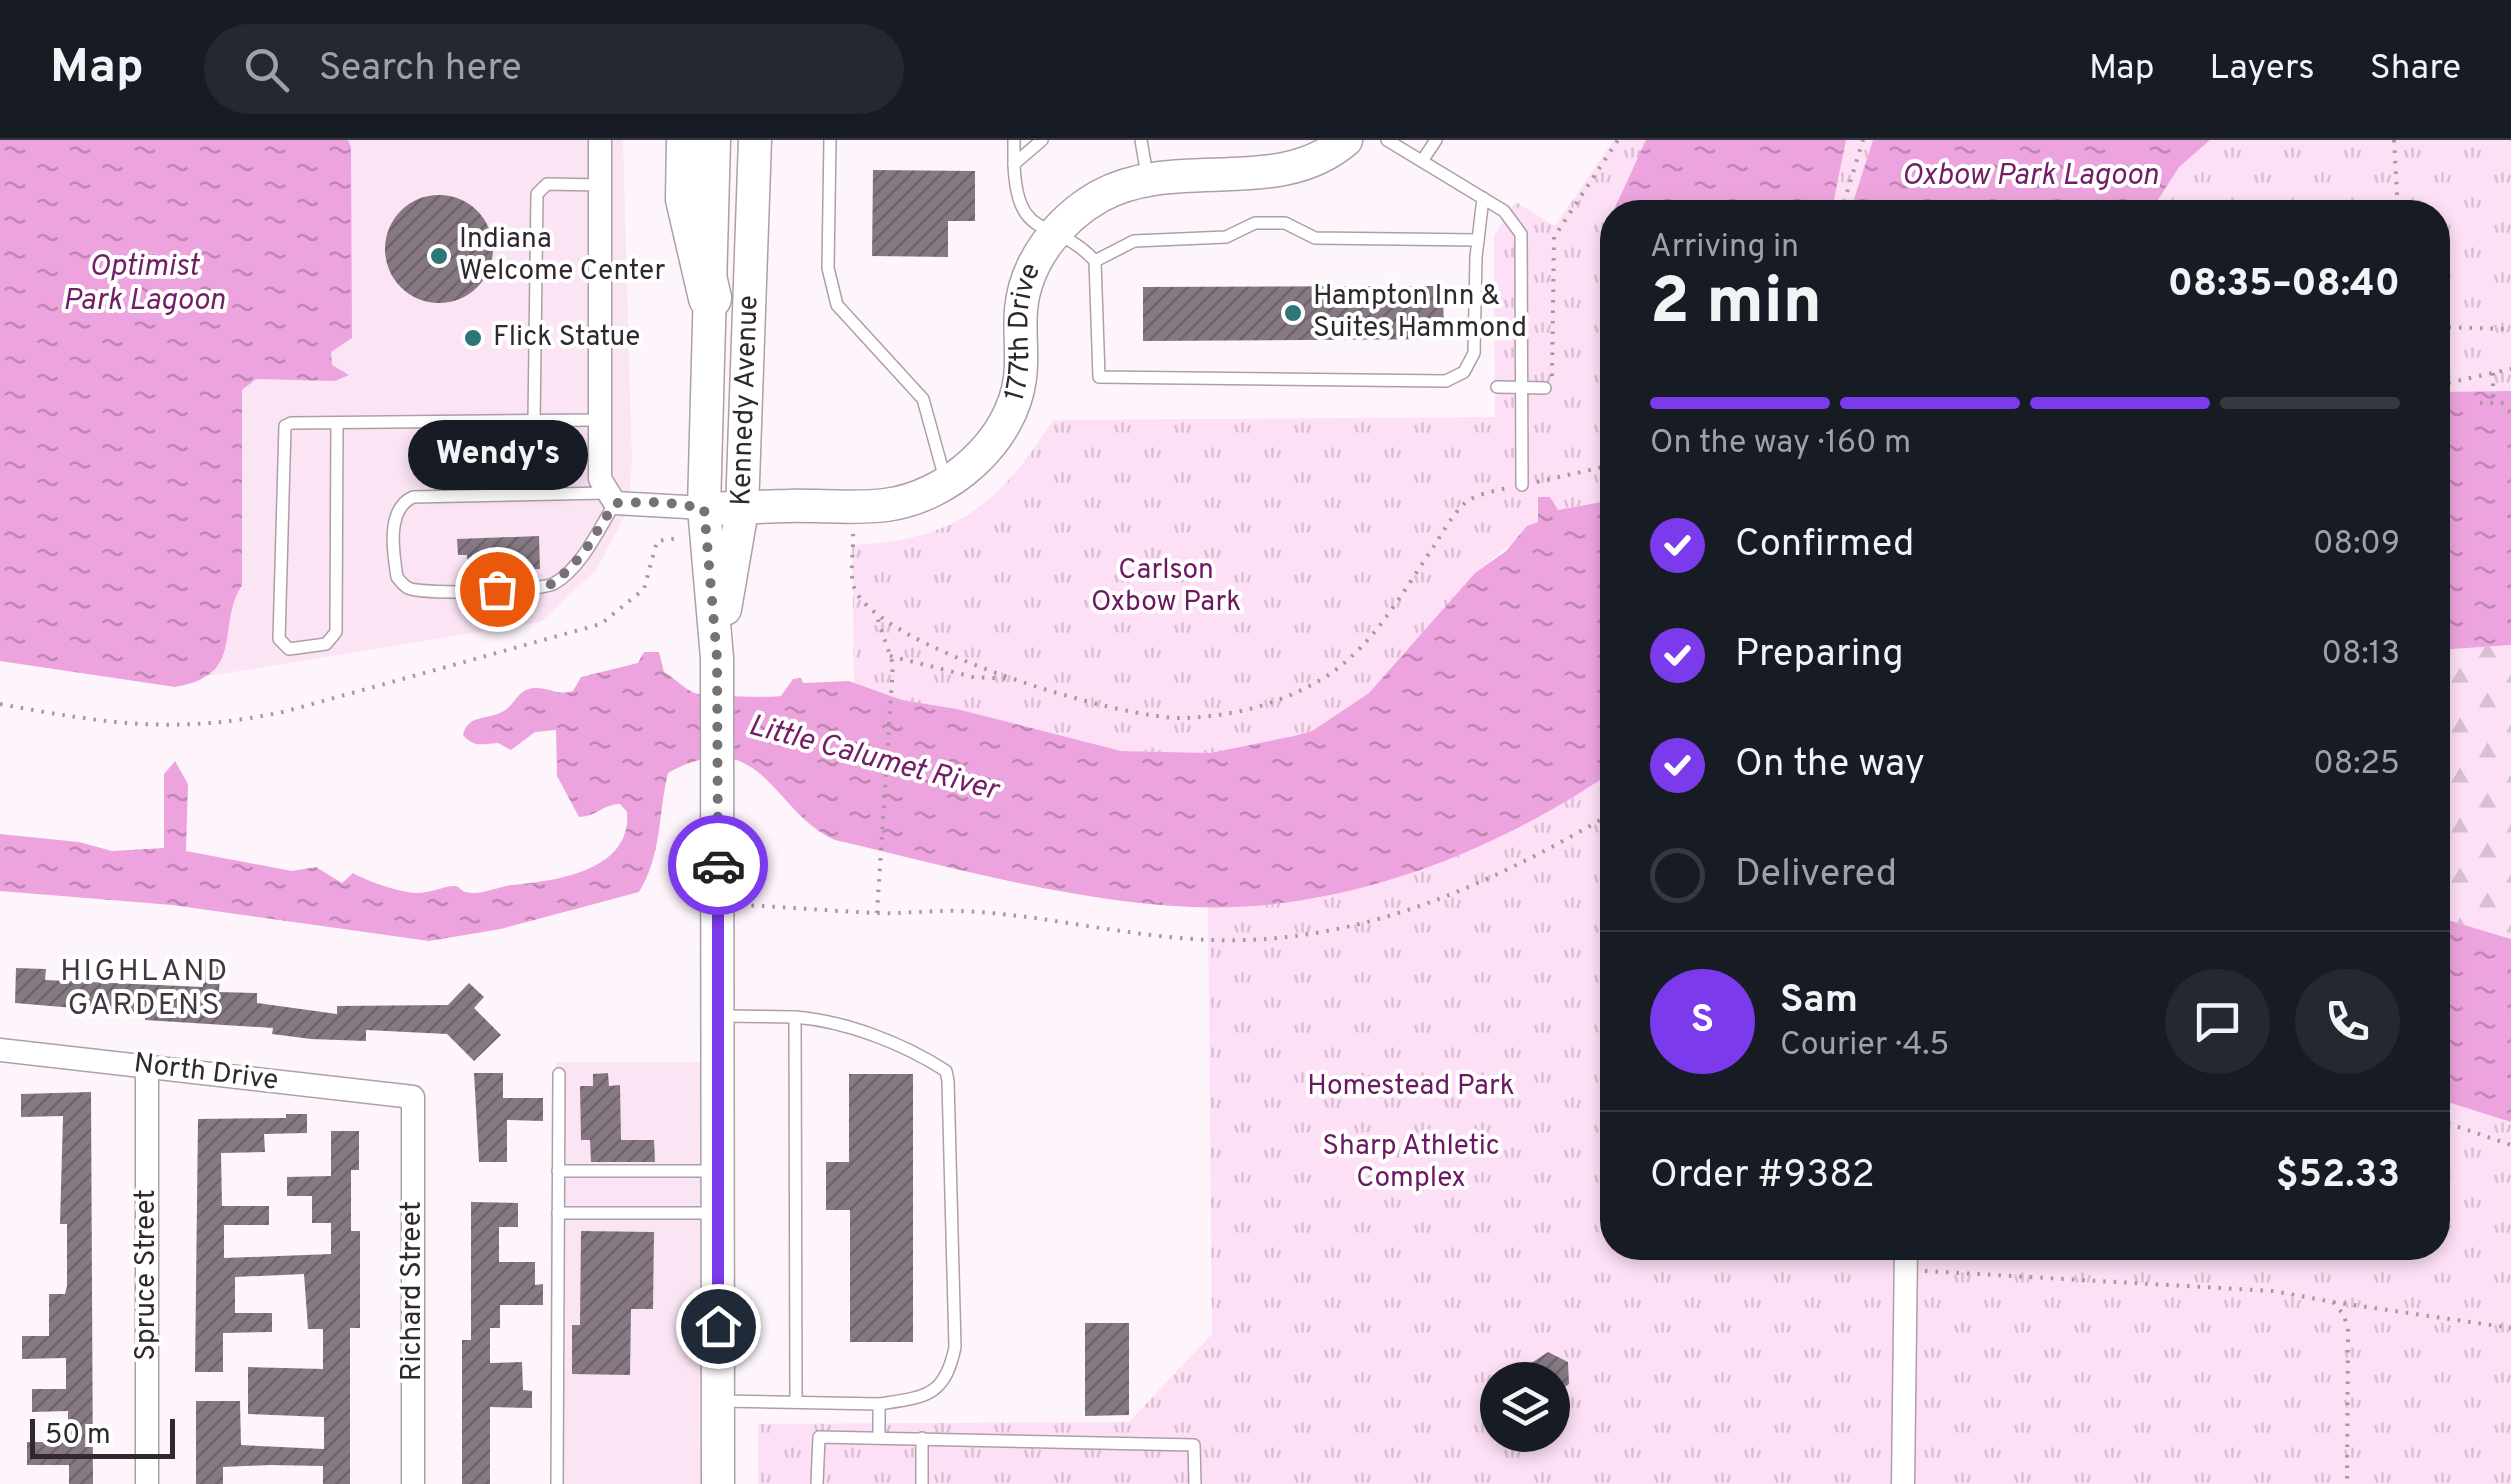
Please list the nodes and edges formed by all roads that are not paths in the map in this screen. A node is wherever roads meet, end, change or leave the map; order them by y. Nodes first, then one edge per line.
1 (600, 140) edge
2 (688, 140) edge
3 (714, 140) edge
4 (755, 140) edge
5 (830, 140) edge
6 (1014, 140) edge
7 (1042, 140) edge
8 (1141, 140) edge
9 (1346, 140) edge
10 (1387, 140) edge
11 (1436, 140) edge
12 (1422, 162) junction
13 (1014, 164) junction
14 (1148, 181) junction
15 (600, 185) junction
16 (1483, 198) junction
17 (1054, 234) junction
18 (1478, 240) junction
19 (1095, 261) junction
20 (710, 298) junction
21 (1498, 388) dead end
22 (1523, 388) junction
23 (1544, 388) road end
24 (598, 420) junction
25 (534, 422) junction
26 (337, 423) junction
27 (946, 483) junction
28 (1522, 485) road end
29 (610, 498) junction
30 (704, 508) junction
31 (742, 510) junction
32 (717, 658) junction
33 (718, 1016) junction
34 (795, 1016) junction
35 (0, 1050) edge
36 (147, 1066) junction
37 (559, 1074) dead end
38 (412, 1097) joint
39 (558, 1171) junction
40 (718, 1171) junction
41 (558, 1213) junction
42 (718, 1214) junction
43 (1906, 1260) edge
44 (718, 1400) junction
45 (796, 1402) junction
46 (879, 1404) junction
47 (880, 1438) junction
48 (922, 1438) junction
49 (147, 1484) edge
50 (413, 1484) edge
51 (557, 1484) edge
52 (718, 1484) edge
53 (817, 1484) edge
54 (922, 1484) edge
55 (1195, 1484) edge
56 (1903, 1484) edge

1 - 15 street
2 - 20 highway
3 - 20 street, Kennedy Avenue
4 - 31 street, Kennedy Avenue
5 - 27 lane
6 - 13 lane
7 - 13 lane
8 - 14 lane
9 - 14 street, 177th Drive
10 - 12 lane
11 - 12 lane
12 - 16 lane
13 - 17 lane
14 - 17 street, 177th Drive
15 - 24 street
15 - 25 lane
16 - 18 lane
16 - 22 lane
17 - 19 lane
17 - 27 street, 177th Drive
18 - 19 lane
18 - 19 lane
20 - 30 street, Kennedy Avenue
21 - 22 lane
22 - 23 lane
22 - 28 lane
24 - 25 lane
24 - 29 street
25 - 26 lane
26 - 26 lane
27 - 31 street, 177th Drive
29 - 29 lane
29 - 30 street
30 - 31 street, 177th Drive
30 - 32 street, Kennedy Avenue
31 - 32 street, Kennedy Avenue
32 - 33 street, Kennedy Avenue
33 - 34 lane
33 - 40 street, Kennedy Avenue
34 - 45 lane
34 - 46 lane
35 - 36 street, North Drive
36 - 38 street, North Drive
36 - 49 street, Spruce Street
37 - 39 lane
38 - 50 street, Richard Street
39 - 40 lane
39 - 41 lane
40 - 42 street, Kennedy Avenue
41 - 42 lane
41 - 51 lane
42 - 44 street, Kennedy Avenue
43 - 56 street
44 - 45 lane
44 - 52 street, Kennedy Avenue
45 - 46 lane
46 - 47 lane
47 - 48 lane
47 - 53 lane
48 - 54 lane
48 - 55 lane

